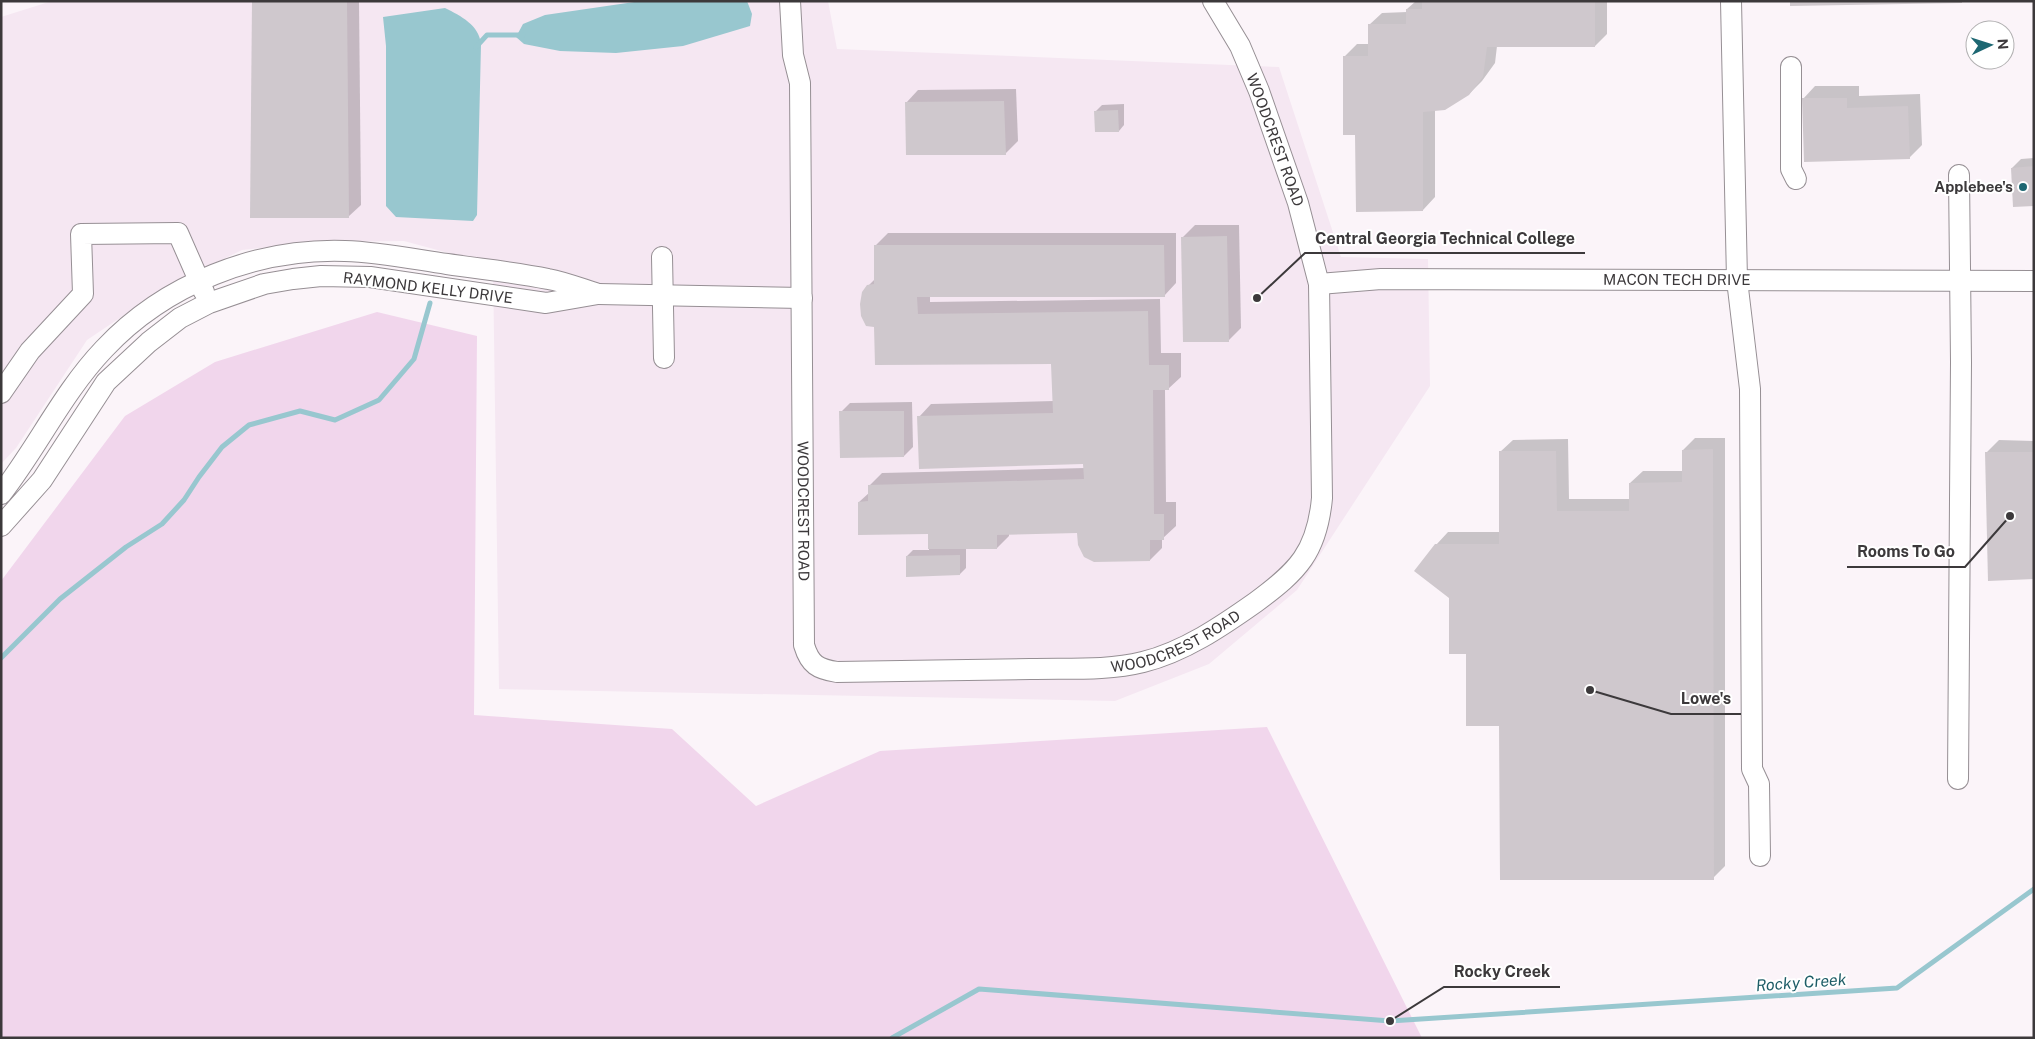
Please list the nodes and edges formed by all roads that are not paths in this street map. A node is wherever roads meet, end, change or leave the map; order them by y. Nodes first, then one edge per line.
1 (790, 1) edge
2 (1213, 1) edge
3 (1731, 1) edge
4 (1791, 67) dead end
5 (1959, 175) dead end
6 (1796, 179) dead end
7 (662, 257) dead end
8 (1737, 280) junction
9 (1960, 280) junction
10 (200, 281) junction
11 (2034, 281) edge
12 (1320, 284) junction
13 (598, 294) junction
14 (663, 296) junction
15 (802, 298) junction
16 (209, 303) junction
17 (664, 358) dead end
18 (1, 392) edge
19 (1, 494) edge
20 (1, 526) edge
21 (1958, 779) dead end
22 (1760, 856) dead end

1 - 15 street, WOODCREST ROAD
2 - 12 street, WOODCREST ROAD
3 - 8 street
4 - 6 street
5 - 9 street
7 - 14 street
8 - 9 street, MACON TECH DRIVE
8 - 12 street, MACON TECH DRIVE
8 - 22 street
9 - 11 street, MACON TECH DRIVE
9 - 21 street
10 - 13 street, RAYMOND KELLY DRIVE
10 - 16 street
10 - 18 street
10 - 19 street, RAYMOND KELLY DRIVE
12 - 15 street, WOODCREST ROAD
13 - 14 street, RAYMOND KELLY DRIVE
13 - 16 street, RAYMOND KELLY DRIVE
14 - 15 street, RAYMOND KELLY DRIVE
14 - 17 street
16 - 20 street, RAYMOND KELLY DRIVE

